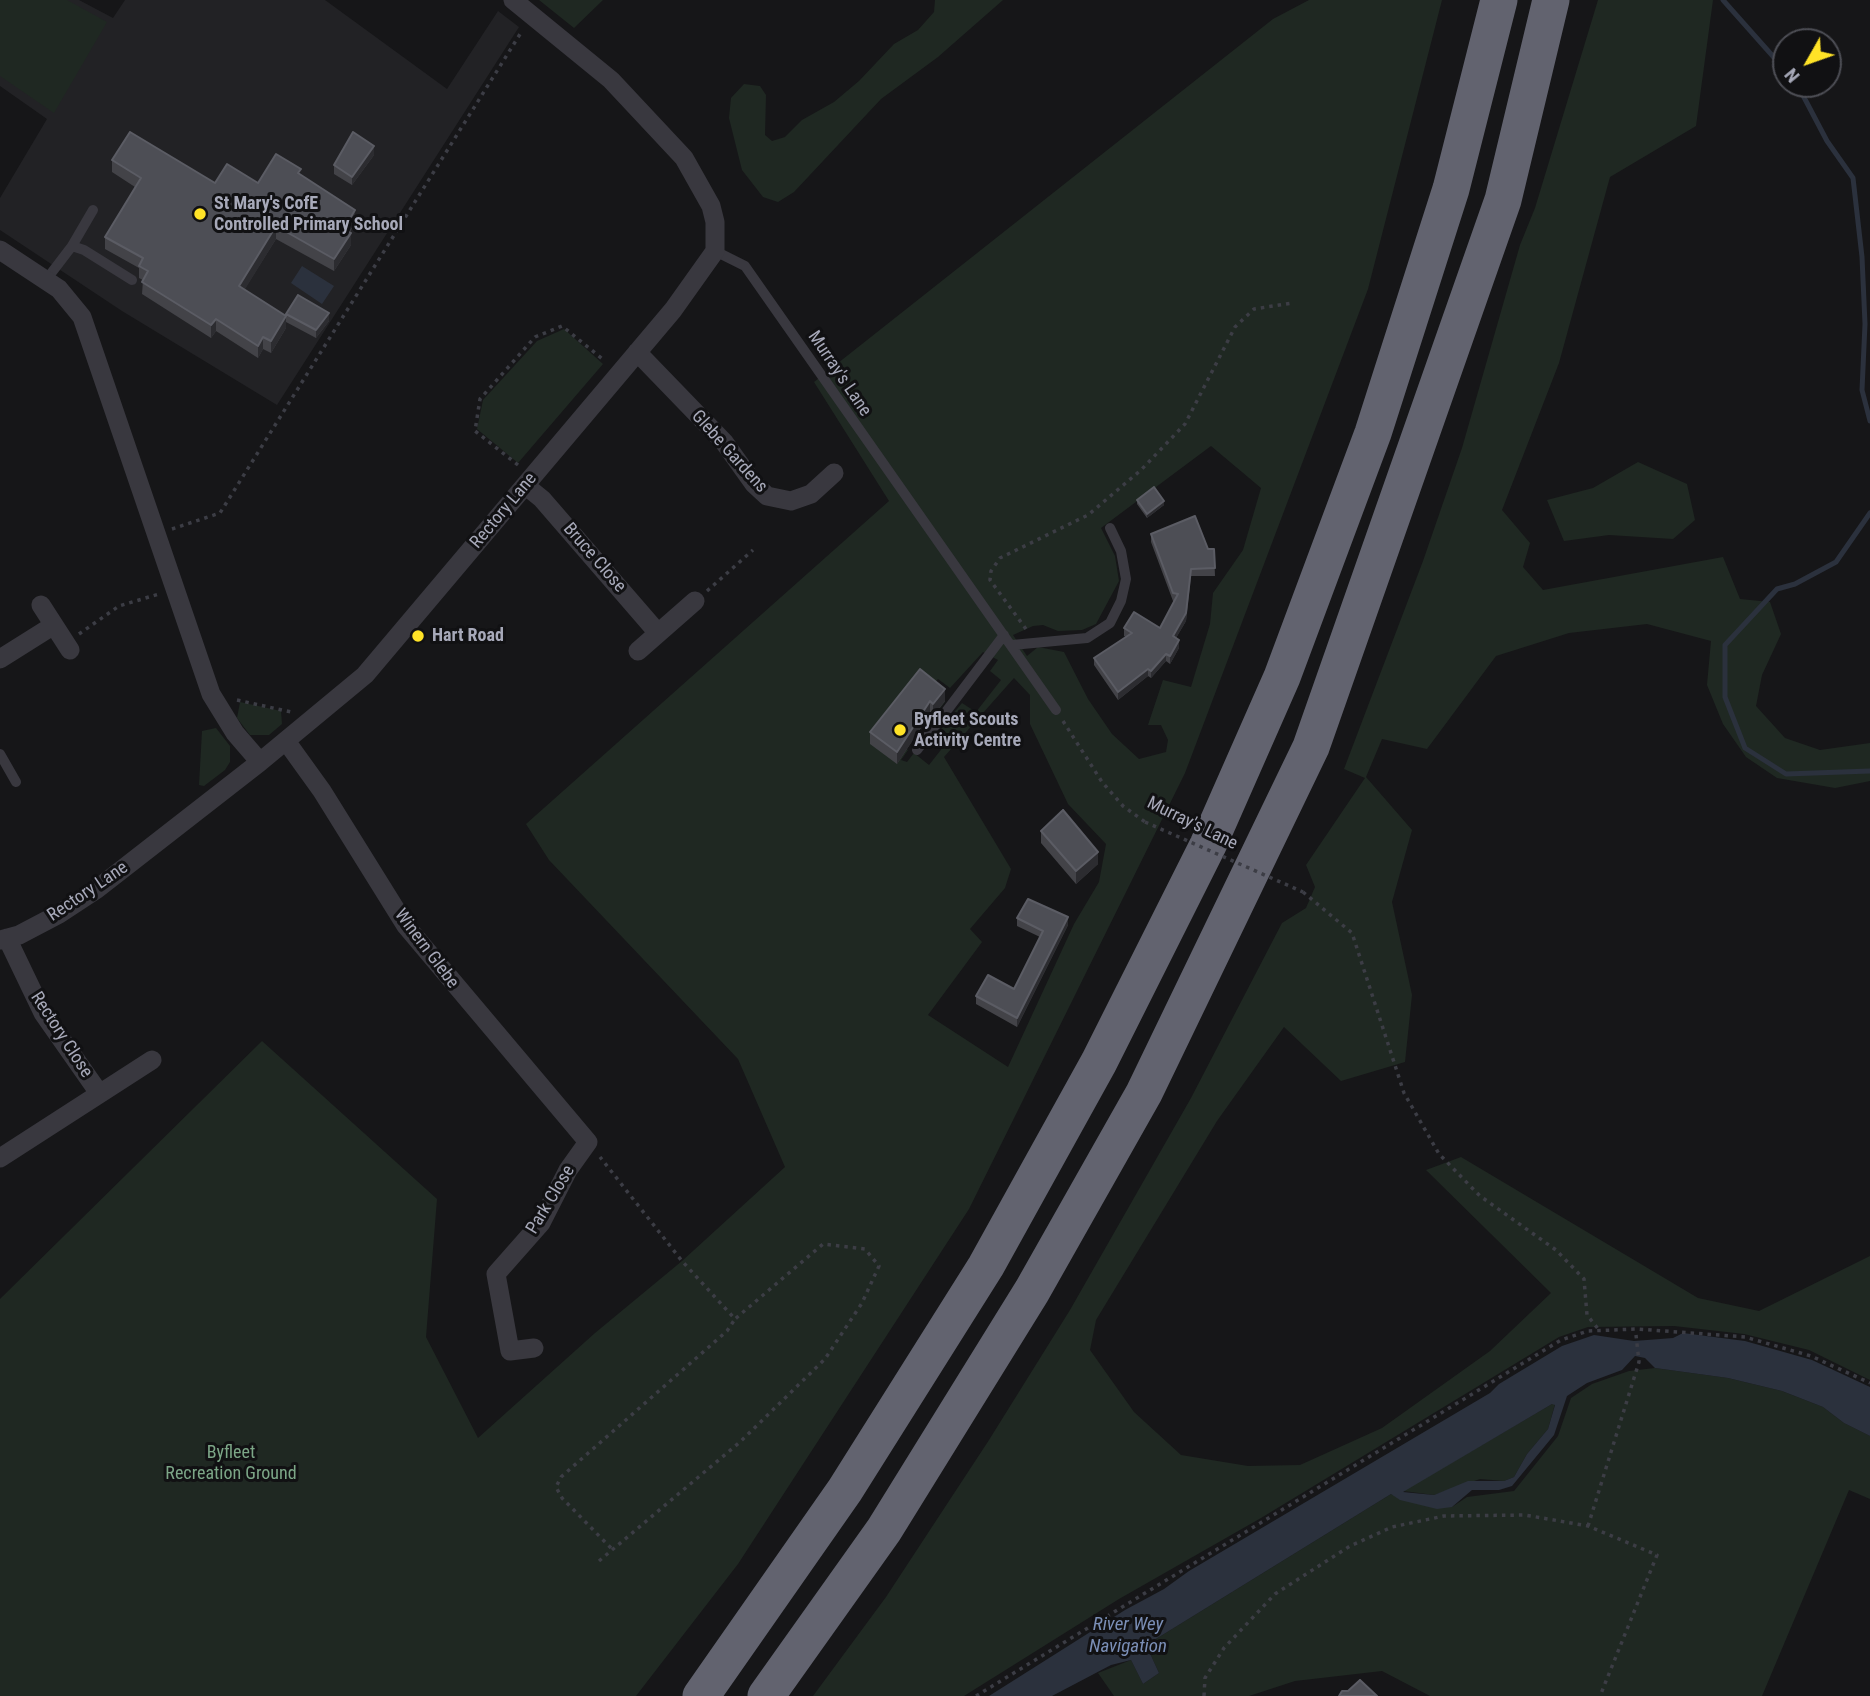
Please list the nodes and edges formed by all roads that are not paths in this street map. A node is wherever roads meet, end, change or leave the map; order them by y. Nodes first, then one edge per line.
1 (513, 0) edge
2 (1499, 0) edge
3 (1551, 0) edge
4 (93, 210) dead end
5 (72, 246) junction
6 (0, 250) edge
7 (715, 251) junction
8 (46, 280) junction
9 (132, 280) dead end
10 (637, 352) junction
11 (834, 473) dead end
12 (529, 482) junction
13 (1110, 528) dead end
14 (695, 601) road end
15 (41, 605) dead end
16 (54, 625) junction
17 (658, 633) junction
18 (1004, 635) junction
19 (1012, 645) junction
20 (68, 646) road end
21 (638, 651) dead end
22 (0, 659) edge
23 (1056, 710) road end
24 (286, 741) junction
25 (918, 750) dead end
26 (0, 754) edge
27 (260, 762) junction
28 (16, 782) dead end
29 (4, 939) edge
30 (152, 1060) dead end
31 (99, 1093) junction
32 (588, 1142) joint
33 (0, 1158) edge
34 (534, 1348) dead end
35 (701, 1696) edge
36 (766, 1696) edge

1 - 7 street
2 - 35 highway
3 - 36 highway
4 - 5 lane
5 - 8 lane
5 - 9 lane
6 - 8 street
7 - 10 street, Rectory Lane
7 - 18 lane, Murray's Lane
8 - 27 street
10 - 11 street, Glebe Gardens
10 - 12 street, Rectory Lane
12 - 17 street, Bruce Close
12 - 24 street, Rectory Lane
13 - 19 lane
14 - 17 street
15 - 16 street
16 - 20 street
16 - 22 street
17 - 21 street
18 - 19 lane, Murray's Lane
18 - 25 lane
19 - 23 lane, Murray's Lane
24 - 27 street, Rectory Lane
24 - 32 street, Winern Glebe
26 - 28 lane
27 - 29 street, Rectory Lane
29 - 31 street, Rectory Close
30 - 31 street, Rectory Close
31 - 33 street, Rectory Close
32 - 34 street, Park Close

